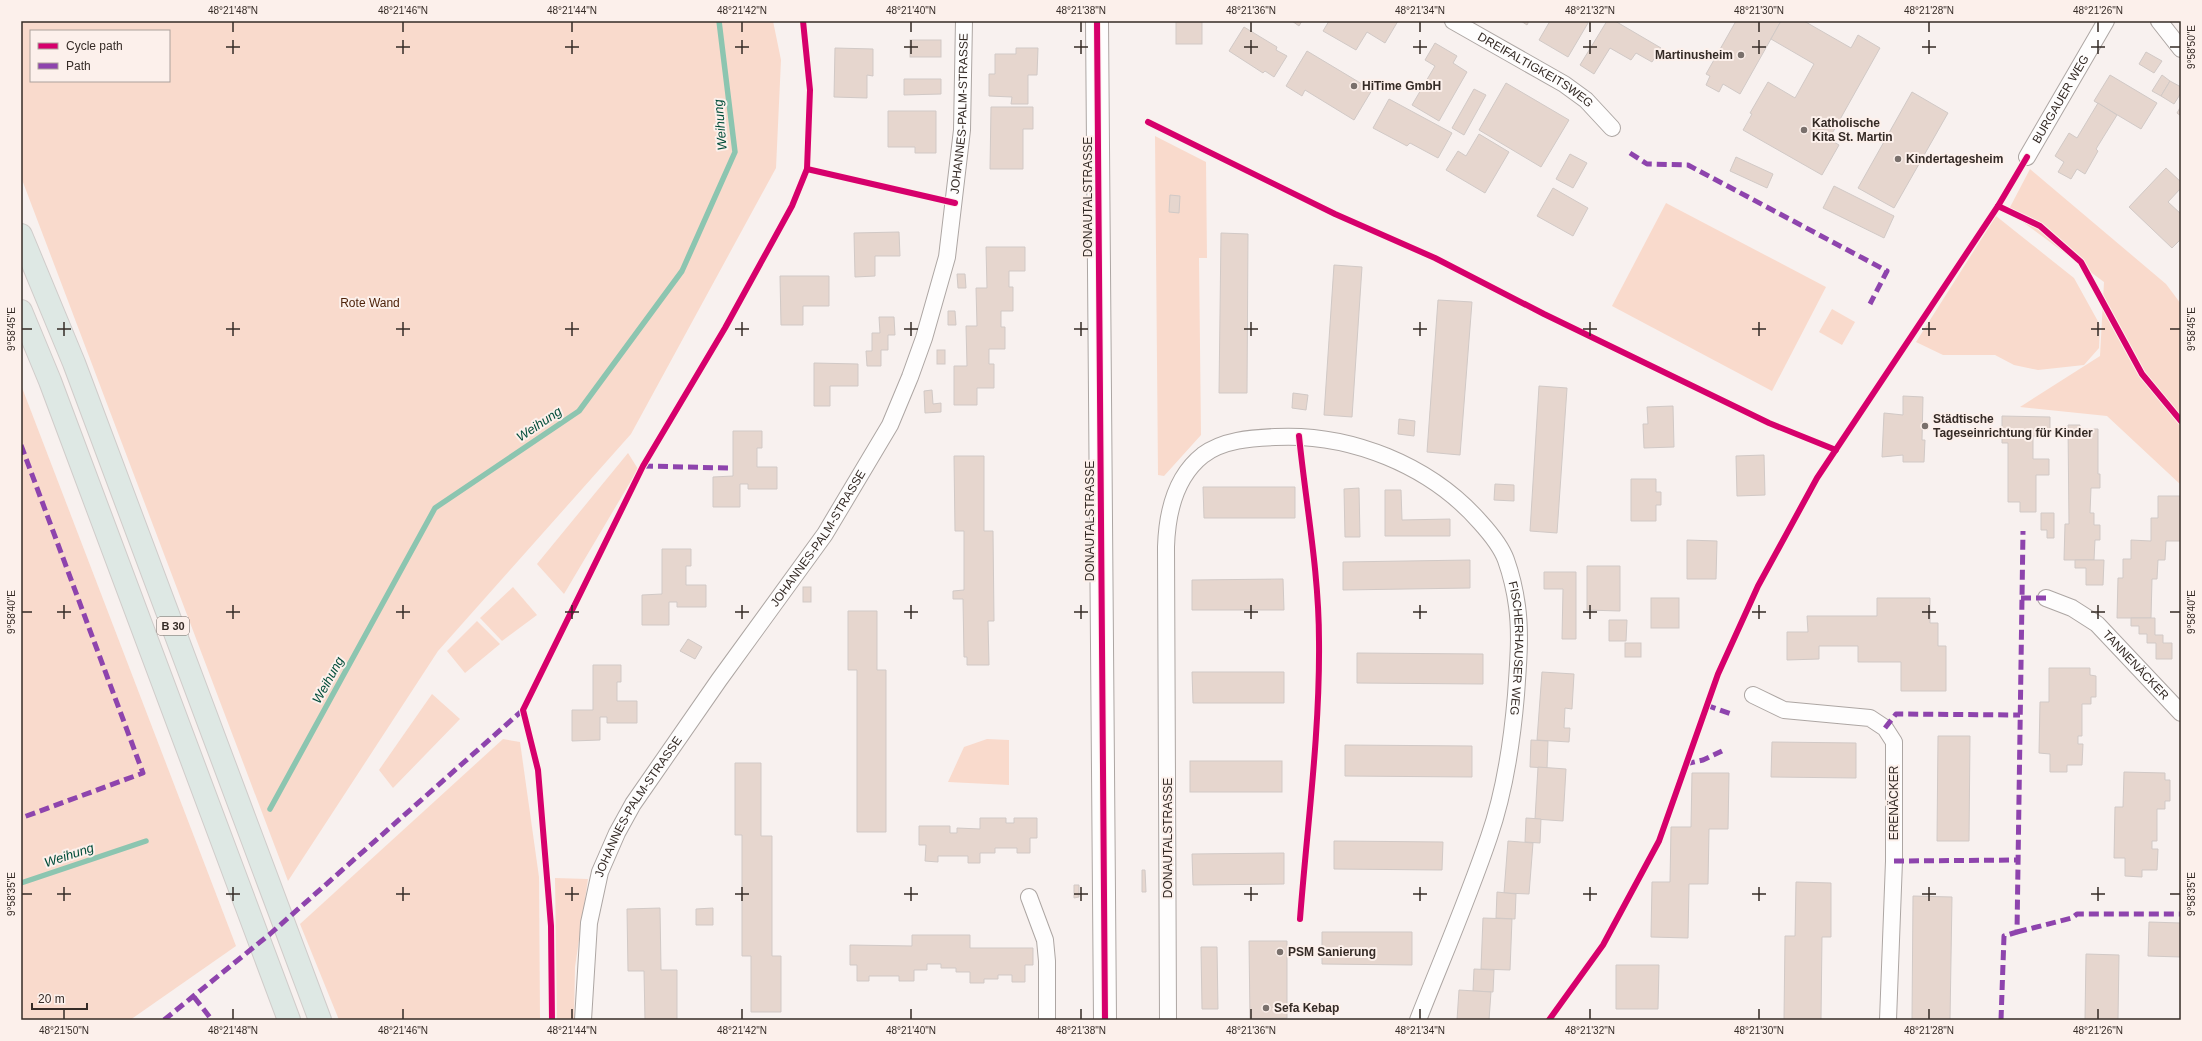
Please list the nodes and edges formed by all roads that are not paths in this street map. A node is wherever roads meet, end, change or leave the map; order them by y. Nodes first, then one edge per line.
1 (964, 21) edge
2 (1097, 21) edge
3 (1453, 21) edge
4 (2106, 21) edge
5 (2159, 21) edge
6 (2181, 49) edge
7 (1612, 128) dead end
8 (2027, 157) dead end
9 (21, 234) edge
10 (21, 311) edge
11 (1299, 436) joint
12 (2046, 598) dead end
13 (1753, 695) dead end
14 (2181, 713) edge
15 (1029, 897) dead end
16 (289, 1020) edge
17 (320, 1020) edge
18 (583, 1020) edge
19 (1047, 1020) edge
20 (1105, 1020) edge
21 (1168, 1020) edge
22 (1418, 1020) edge
23 (1888, 1020) edge

1 - 18 street, JOHANNES-PALM-STRASSE
2 - 20 main road, DONAUTALSTRASSE
3 - 7 street, DREIFALTIGKEITSWEG
4 - 8 street, BURGAUER WEG
5 - 6 street
9 - 17 highway, B 30
10 - 16 highway, B 30
11 - 21 street, DONAUTALSTRASSE
11 - 22 street, FISCHERHAUSER WEG
12 - 14 street, TANNENÄCKER
13 - 23 street, ERENÄCKER
15 - 19 street

